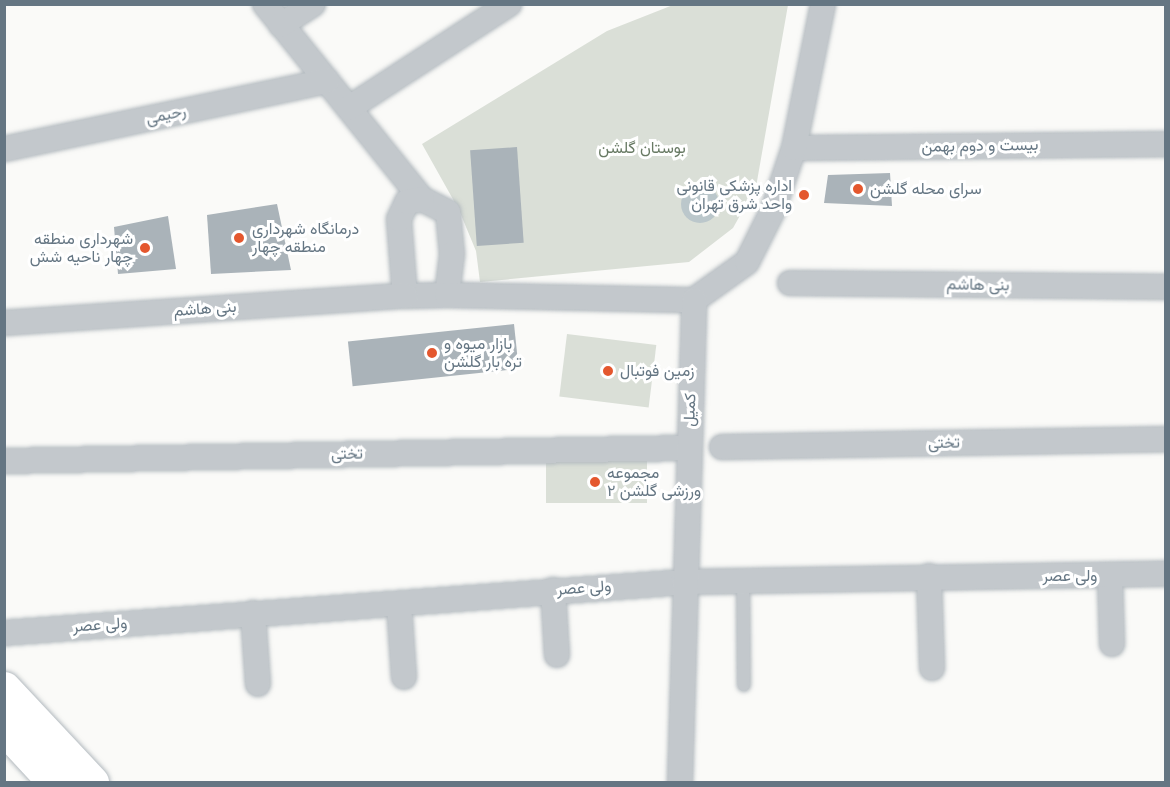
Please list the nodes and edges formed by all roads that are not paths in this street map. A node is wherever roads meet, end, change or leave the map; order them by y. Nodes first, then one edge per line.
1 (265, 4) edge
2 (313, 4) edge
3 (510, 4) edge
4 (823, 4) edge
5 (281, 25) junction
6 (327, 81) junction
7 (349, 108) junction
8 (1166, 144) edge
9 (794, 148) junction
10 (4, 149) edge
11 (422, 200) junction
12 (790, 282) dead end
13 (1166, 287) edge
14 (447, 295) junction
15 (405, 296) junction
16 (694, 300) junction
17 (4, 322) edge
18 (1166, 439) edge
19 (722, 447) dead end
20 (689, 448) junction
21 (4, 461) edge
22 (1166, 574) edge
23 (930, 576) junction
24 (1110, 576) junction
25 (743, 580) junction
26 (684, 582) junction
27 (553, 590) junction
28 (399, 604) junction
29 (253, 613) junction
30 (4, 633) edge
31 (1112, 644) dead end
32 (557, 655) dead end
33 (932, 668) dead end
34 (404, 677) dead end
35 (258, 684) dead end
36 (744, 685) dead end
37 (4, 688) edge
38 (4, 728) edge
39 (52, 774) edge
40 (92, 783) edge
41 (680, 783) edge

1 - 5 street
2 - 5 street
3 - 7 street
4 - 9 street
5 - 6 street
6 - 7 street
6 - 10 street, رحیمی
7 - 11 street
8 - 9 street, بیست و دوم بهمن
9 - 16 street
11 - 14 street
11 - 15 street
12 - 13 street, بنی هاشم
14 - 15 street, بنی هاشم
14 - 16 street
15 - 17 street, بنی هاشم
16 - 20 street, کمیل
18 - 19 street, تختی
20 - 21 street, تختی
20 - 26 street, کمیل
22 - 24 street, ولی عصر
23 - 24 street, ولی عصر
23 - 25 street, ولی عصر
23 - 33 street
24 - 31 street
25 - 26 street, ولی عصر
25 - 36 lane
26 - 27 street, ولی عصر
26 - 41 street, کمیل
27 - 28 street, ولی عصر
27 - 32 street
28 - 29 street, ولی عصر
28 - 34 street
29 - 30 street, ولی عصر
29 - 35 street
37 - 39 main road
38 - 39 main road
39 - 40 main road

